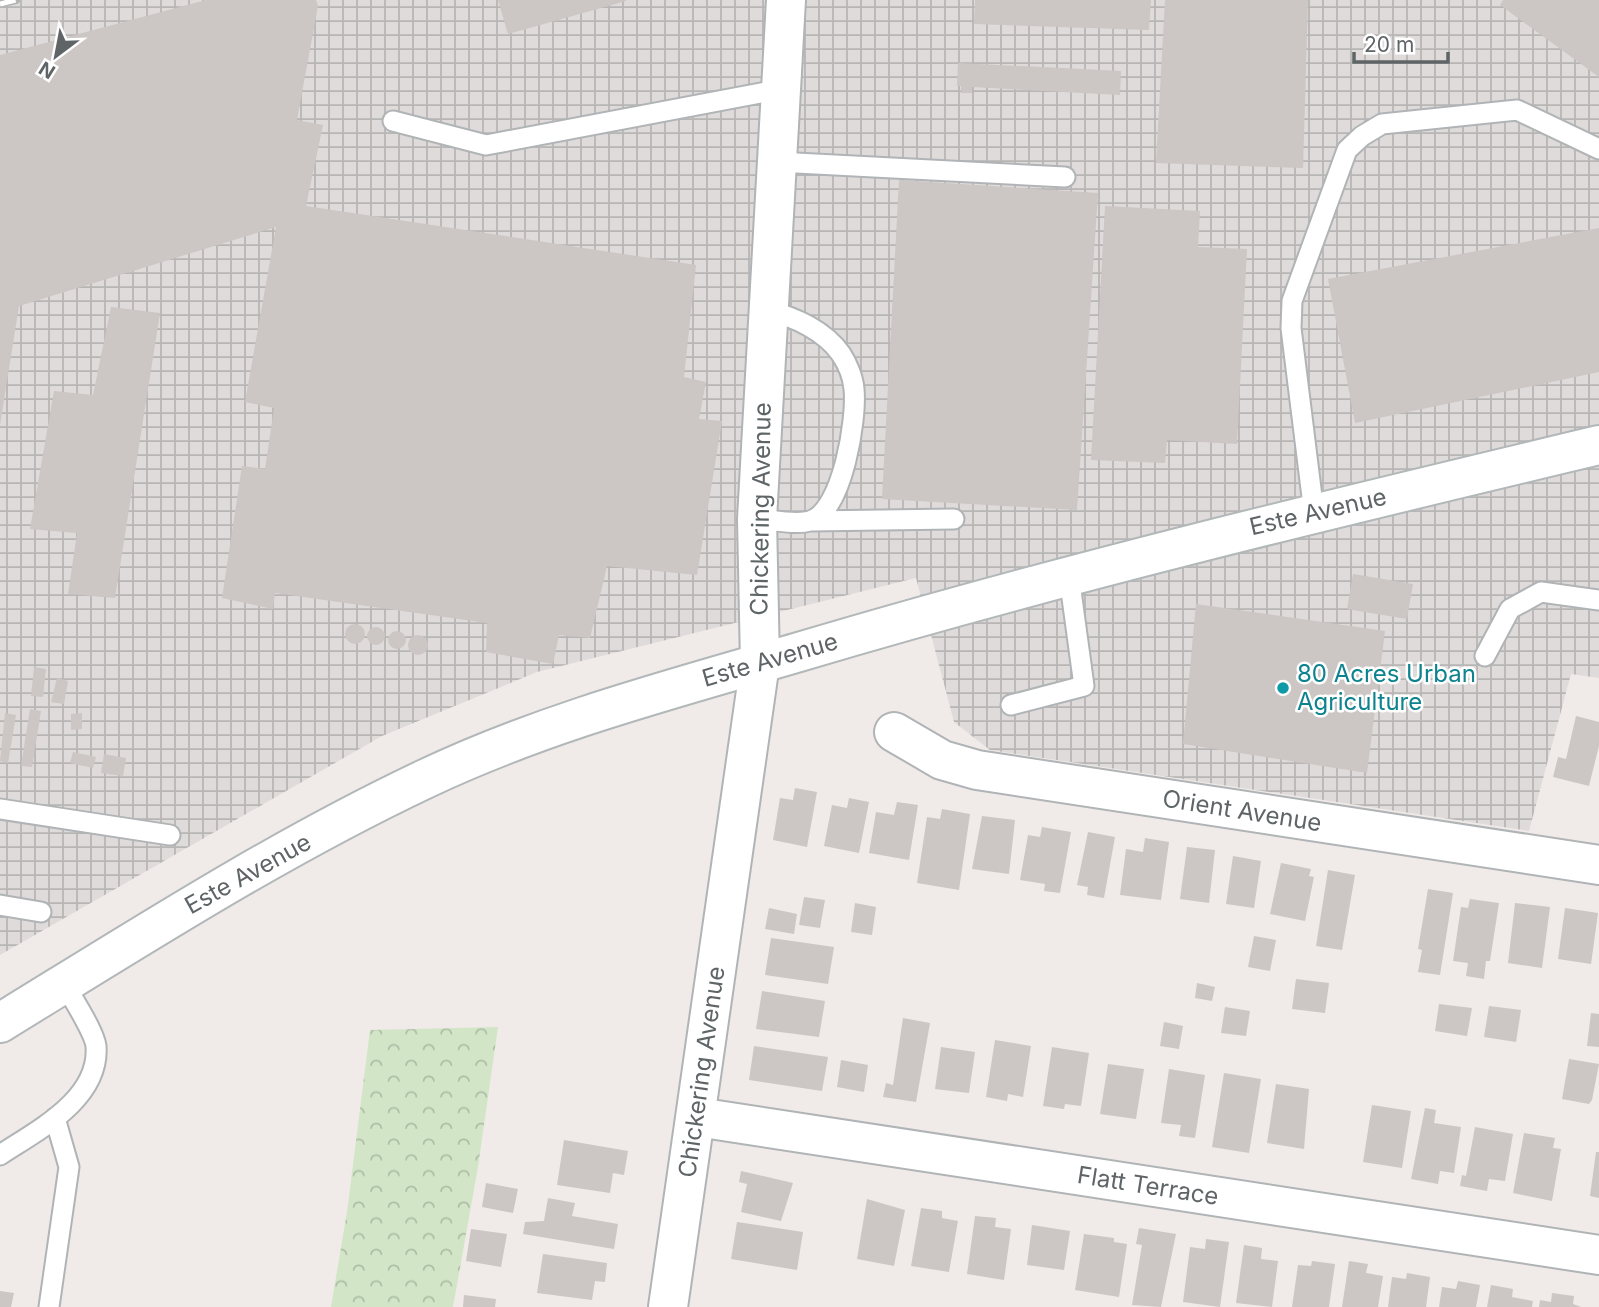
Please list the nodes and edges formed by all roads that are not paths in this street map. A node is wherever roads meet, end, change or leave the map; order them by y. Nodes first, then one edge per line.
1 (786, 0) edge
2 (782, 89) junction
3 (393, 121) dead end
4 (1599, 149) edge
5 (778, 162) junction
6 (1065, 177) dead end
7 (769, 311) junction
8 (1599, 445) edge
9 (1314, 513) junction
10 (757, 519) junction
11 (954, 519) dead end
12 (810, 521) junction
13 (1069, 576) junction
14 (1599, 600) edge
15 (1485, 656) dead end
16 (760, 663) junction
17 (1011, 705) dead end
18 (894, 732) dead end
19 (0, 809) edge
20 (170, 835) dead end
21 (1599, 865) edge
22 (0, 905) edge
23 (41, 912) dead end
24 (64, 983) junction
25 (0, 1023) edge
26 (696, 1117) junction
27 (55, 1118) junction
28 (0, 1155) edge
29 (1599, 1255) edge
30 (49, 1307) edge
31 (668, 1307) edge

1 - 2 street, Chickering Avenue
2 - 3 lane
2 - 5 street, Chickering Avenue
4 - 9 lane
5 - 6 lane
5 - 7 street, Chickering Avenue
7 - 10 street, Chickering Avenue
7 - 12 lane
8 - 9 street, Este Avenue
9 - 13 street, Este Avenue
10 - 12 lane
10 - 16 street, Chickering Avenue
11 - 12 lane
13 - 16 street, Este Avenue
13 - 17 lane
14 - 15 lane
16 - 24 street, Este Avenue
16 - 26 street, Chickering Avenue
18 - 21 street, Orient Avenue
19 - 20 lane
22 - 23 lane
24 - 25 street, Este Avenue
24 - 27 lane
26 - 29 street, Flatt Terrace
26 - 31 street, Chickering Avenue
27 - 28 lane
27 - 30 lane

